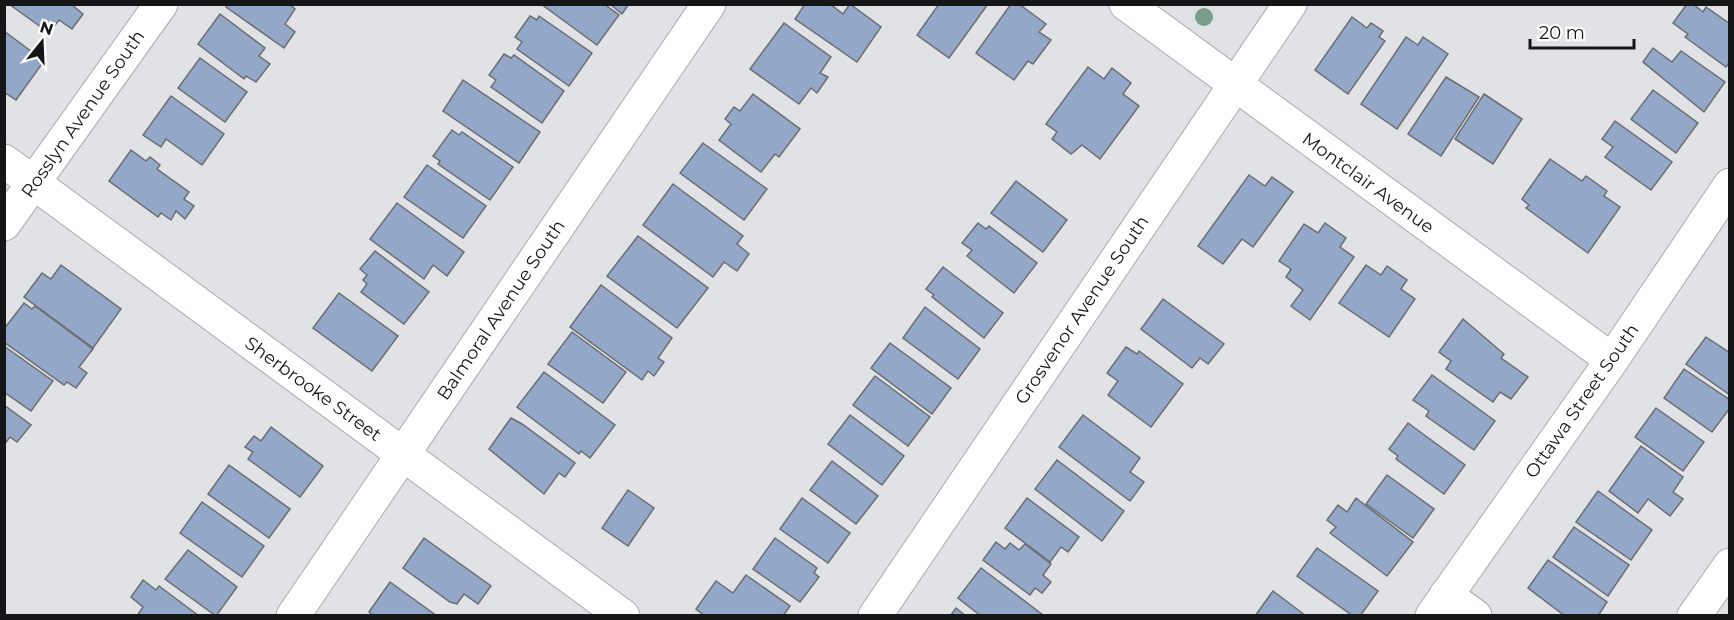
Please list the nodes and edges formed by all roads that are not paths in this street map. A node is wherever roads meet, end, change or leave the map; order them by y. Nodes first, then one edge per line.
1 (160, 4) edge
2 (709, 4) edge
3 (1126, 4) edge
4 (1290, 4) edge
5 (1234, 85) junction
6 (4, 161) edge
7 (34, 183) junction
8 (1730, 185) edge
9 (4, 224) edge
10 (1612, 360) junction
11 (403, 455) junction
12 (1730, 565) edge
13 (1439, 605) edge
14 (293, 615) edge
15 (623, 615) edge
16 (875, 615) edge
17 (1475, 615) edge
18 (1694, 615) edge

1 - 7 street, Rosslyn Avenue South
2 - 11 street, Balmoral Avenue South
3 - 5 street, Montclair Avenue
4 - 5 street, Grosvenor Avenue South
5 - 10 street, Montclair Avenue
5 - 16 street, Grosvenor Avenue South
6 - 7 street, Sherbrooke Street
7 - 9 street, Rosslyn Avenue South
7 - 11 street, Sherbrooke Street
8 - 10 street, Ottawa Street South
10 - 13 street, Ottawa Street South
11 - 14 street, Balmoral Avenue South
11 - 15 street, Sherbrooke Street
12 - 18 street
13 - 17 street

